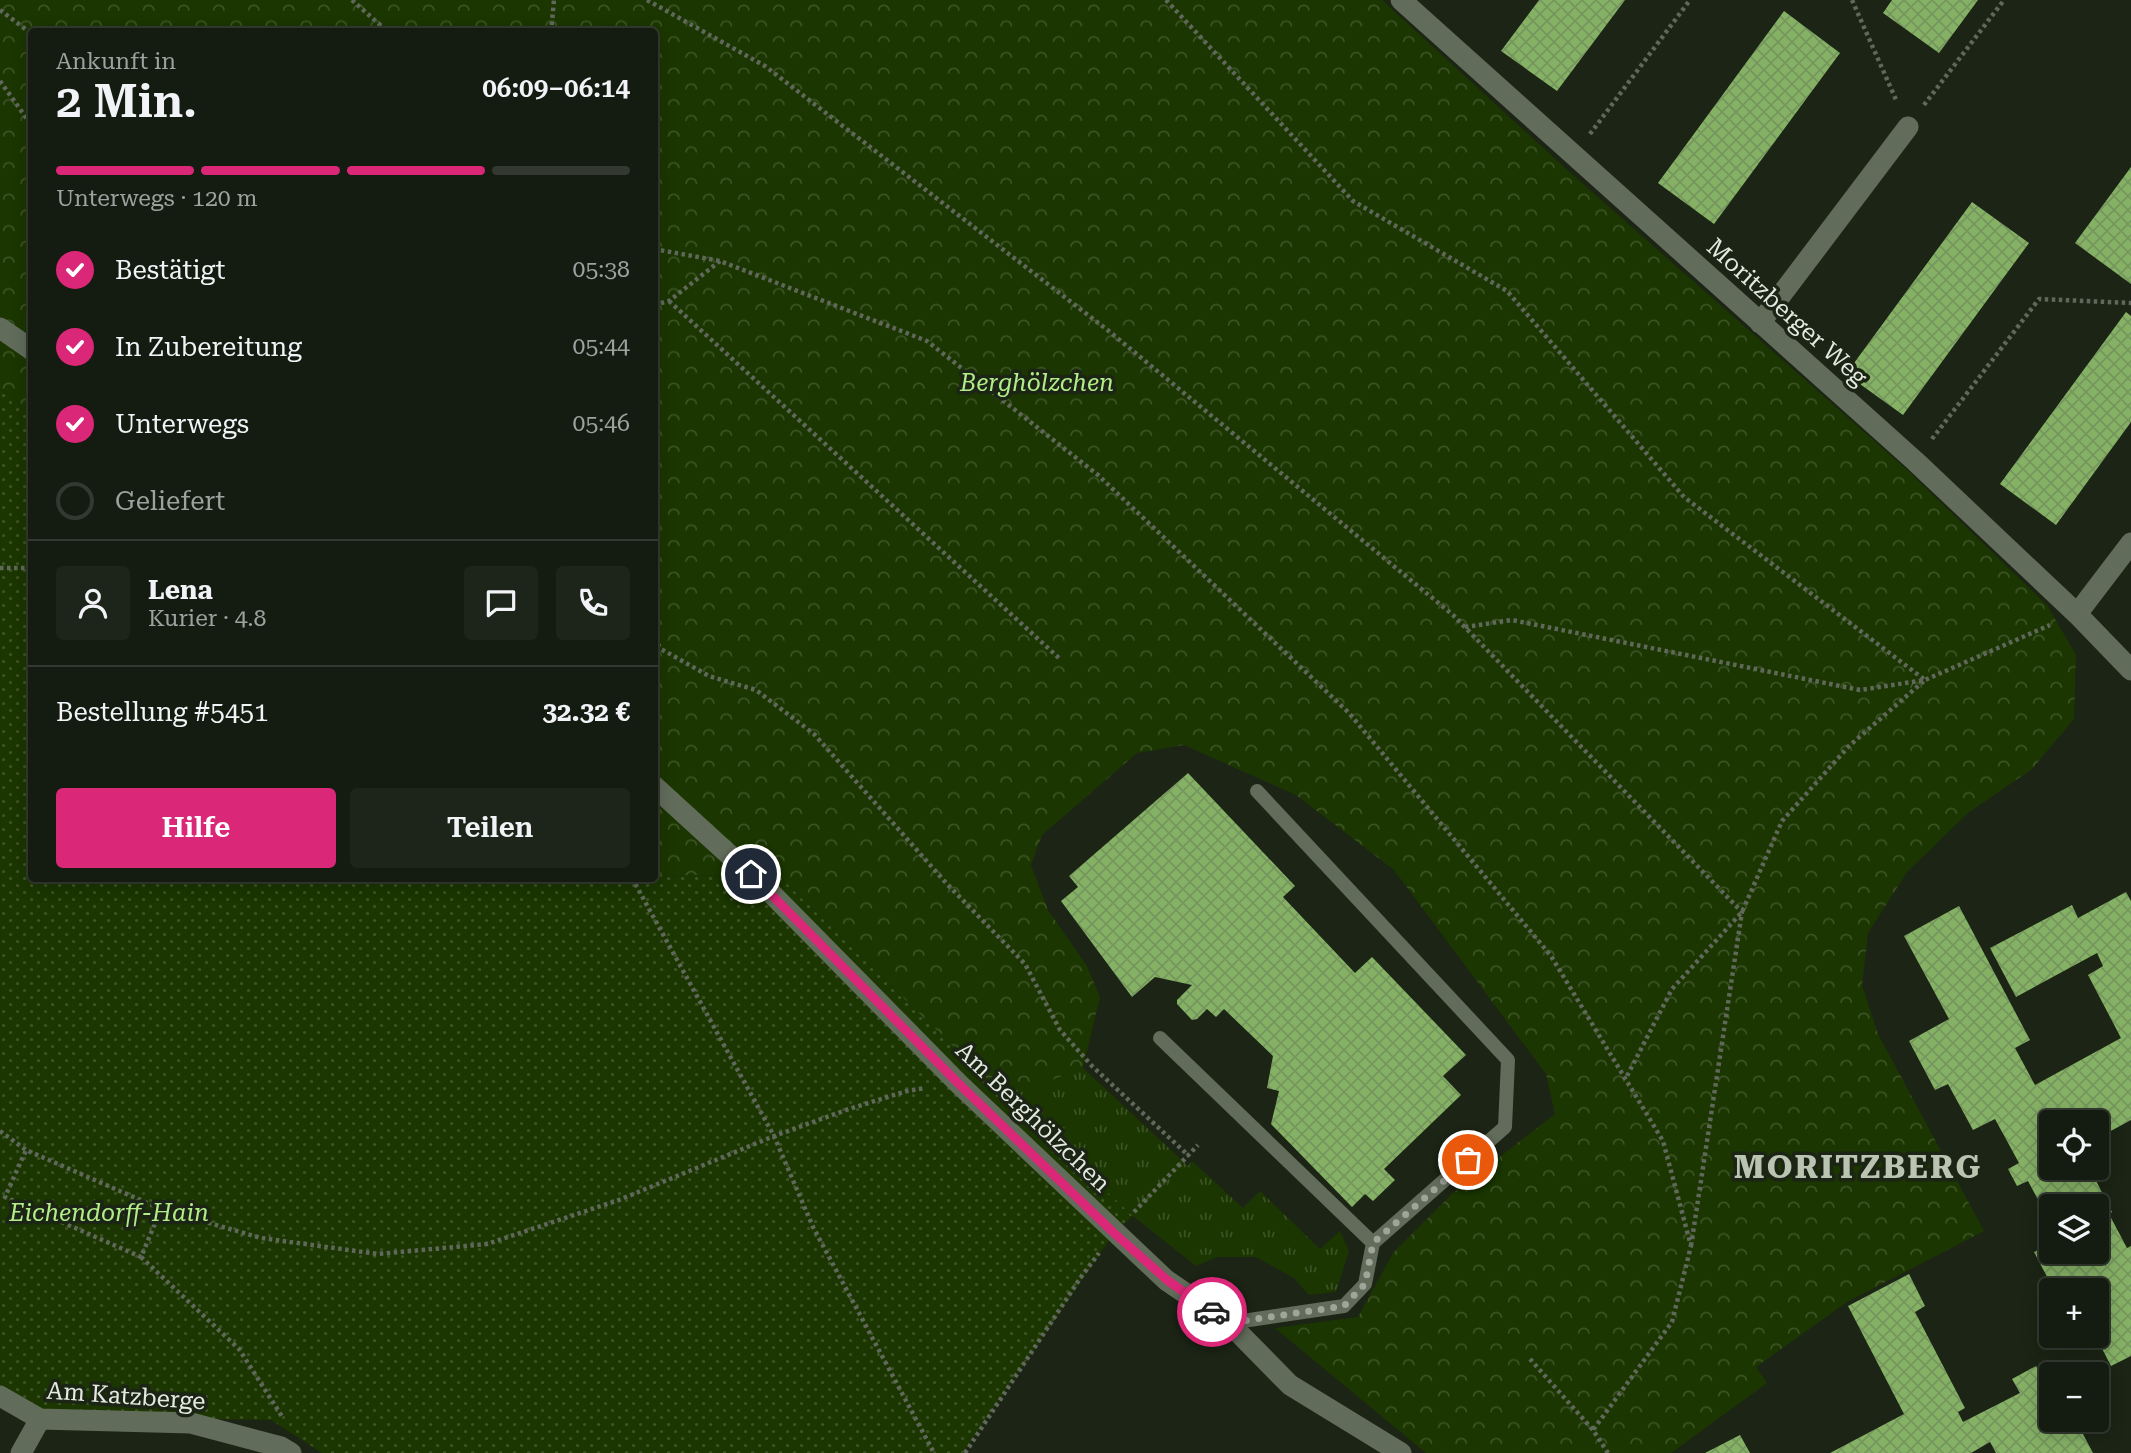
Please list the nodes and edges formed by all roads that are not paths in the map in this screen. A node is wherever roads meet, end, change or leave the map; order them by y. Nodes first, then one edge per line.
1 (1401, 0) edge
2 (1908, 127) road end
3 (1760, 323) junction
4 (0, 328) edge
5 (28, 347) edge
6 (2131, 543) edge
7 (2077, 614) junction
8 (2131, 670) edge
9 (658, 790) edge
10 (1257, 791) dead end
11 (1160, 1038) dead end
12 (1373, 1243) junction
13 (1229, 1323) junction
14 (0, 1396) edge
15 (40, 1419) junction
16 (286, 1450) edge
17 (21, 1453) edge
18 (1401, 1453) edge

1 - 3 street, Moritzberger Weg
2 - 3 street
3 - 7 street, Moritzberger Weg
4 - 5 street
6 - 7 street
7 - 8 street, Moritzberger Weg
9 - 13 street, Am Berghölzchen
10 - 12 lane
11 - 12 lane
12 - 13 lane
13 - 18 street, Am Berghölzchen
14 - 15 street, Am Katzberge
15 - 16 street, Am Katzberge
15 - 17 street

